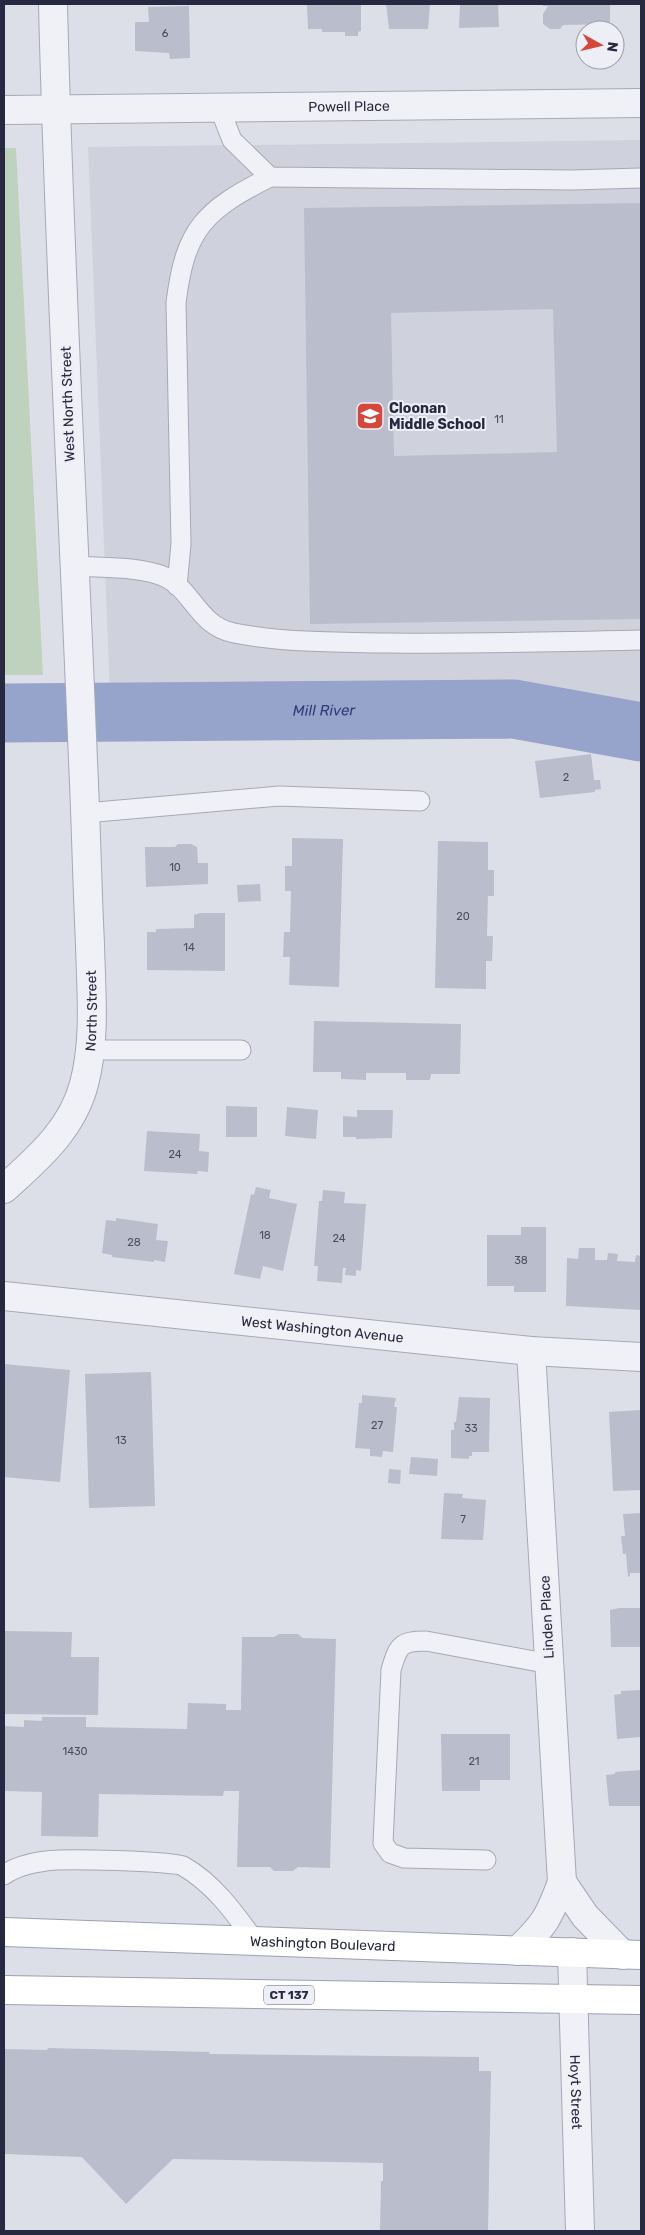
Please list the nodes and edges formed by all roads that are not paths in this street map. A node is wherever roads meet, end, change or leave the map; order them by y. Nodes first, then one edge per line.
1 (53, 4) edge
2 (641, 103) edge
3 (219, 107) junction
4 (56, 108) junction
5 (4, 110) edge
6 (270, 178) junction
7 (641, 178) edge
8 (75, 566) junction
9 (177, 586) junction
10 (641, 640) edge
11 (420, 801) dead end
12 (85, 808) junction
13 (91, 1050) junction
14 (241, 1050) dead end
15 (4, 1189) edge
16 (4, 1296) edge
17 (531, 1351) junction
18 (641, 1357) edge
19 (550, 1664) junction
20 (486, 1860) dead end
21 (4, 1875) edge
22 (562, 1882) junction
23 (4, 1932) edge
24 (254, 1940) junction
25 (517, 1951) junction
26 (572, 1952) junction
27 (632, 1955) edge
28 (4, 1990) edge
29 (574, 2000) junction
30 (641, 2000) edge
31 (580, 2231) edge

1 - 4 street, West North Street
2 - 3 street, Powell Place
3 - 4 street, Powell Place
3 - 6 lane
4 - 5 street, Powell Place
4 - 8 street, West North Street
6 - 7 lane
6 - 9 lane
8 - 9 lane
8 - 12 street, West North Street
9 - 10 lane
11 - 12 lane
12 - 13 street, North Street
13 - 14 lane
13 - 15 street, North Street
16 - 17 street, West Washington Avenue
17 - 18 street, West Washington Avenue
17 - 19 street, Linden Place
19 - 20 lane
19 - 22 street, Linden Place
21 - 24 lane
22 - 25 street, Linden Place
22 - 27 street
23 - 24 main road, Washington Boulevard
24 - 25 main road, Washington Boulevard
25 - 26 main road, Washington Boulevard
26 - 27 main road, Washington Boulevard
26 - 29 street, Hoyt Street
28 - 29 main road, CT 137
29 - 30 main road, CT 137
29 - 31 street, Hoyt Street

